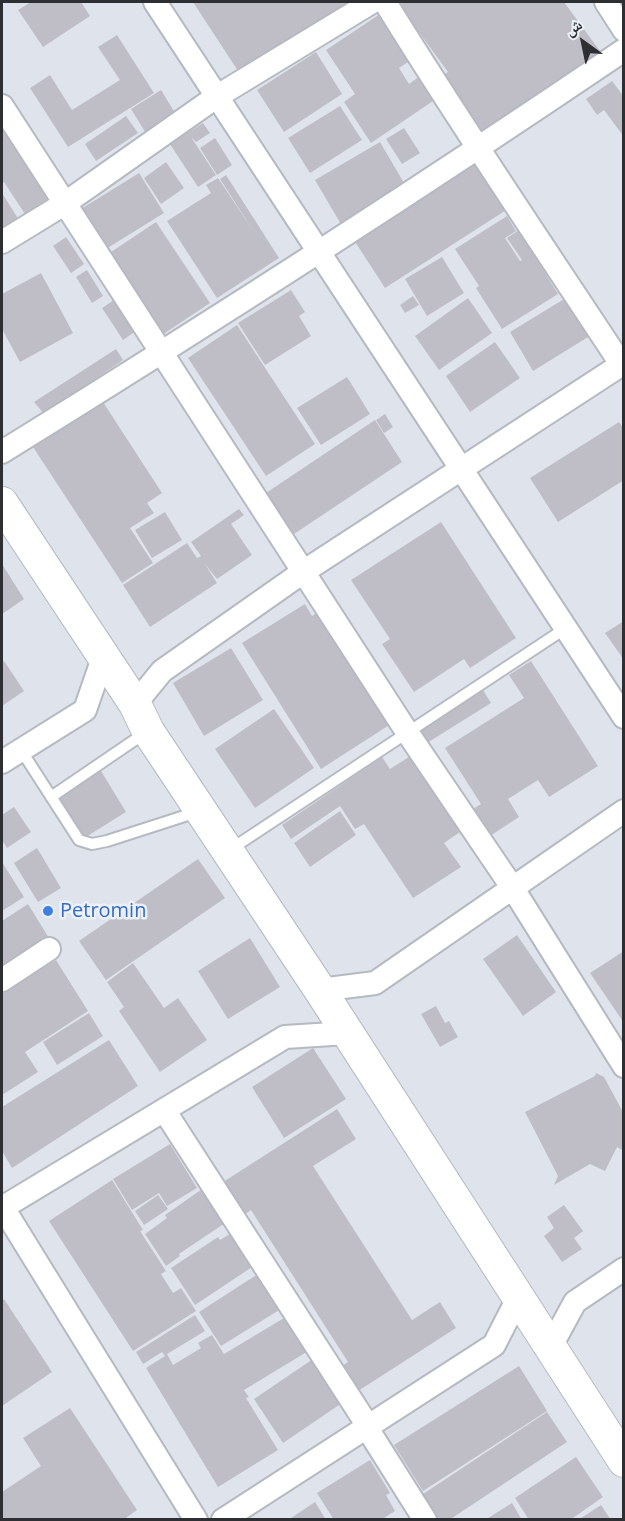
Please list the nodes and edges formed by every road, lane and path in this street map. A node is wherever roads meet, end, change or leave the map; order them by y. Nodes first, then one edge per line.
1 (155, 2) edge
2 (372, 2) edge
3 (385, 2) edge
4 (606, 2) edge
5 (624, 30) edge
6 (624, 50) edge
7 (216, 98) junction
8 (2, 106) edge
9 (479, 148) junction
10 (64, 204) junction
11 (2, 242) edge
12 (319, 253) junction
13 (163, 353) junction
14 (622, 364) edge
15 (2, 452) edge
16 (462, 468) junction
17 (2, 503) edge
18 (303, 572) junction
19 (566, 628) junction
20 (103, 658) junction
21 (141, 717) junction
22 (624, 717) edge
23 (407, 732) junction
24 (21, 750) junction
25 (2, 762) edge
26 (51, 797) junction
27 (202, 810) junction
28 (624, 811) edge
29 (228, 851) junction
30 (512, 887) junction
31 (49, 949) dead end
32 (2, 980) edge
33 (320, 990) junction
34 (348, 1033) junction
35 (624, 1066) edge
36 (164, 1110) junction
37 (2, 1207) edge
38 (624, 1269) edge
39 (518, 1298) junction
40 (550, 1347) junction
41 (368, 1427) junction
42 (624, 1461) edge
43 (196, 1520) edge
44 (223, 1520) edge
45 (425, 1520) edge

1 - 7 street
2 - 7 street
3 - 9 street
4 - 5 street
6 - 9 street
7 - 10 street
7 - 12 street
8 - 10 street
9 - 12 street
9 - 14 street
10 - 11 street
10 - 13 street
12 - 13 street
12 - 16 street
13 - 15 street
13 - 18 street
14 - 16 street
16 - 18 street
16 - 19 street
17 - 20 street
18 - 21 street
18 - 23 street
19 - 22 street
19 - 23 lane
20 - 21 street
20 - 24 street
21 - 26 lane
21 - 27 street
23 - 29 lane
23 - 30 street
24 - 25 street
24 - 26 lane
26 - 27 lane
27 - 29 street
28 - 30 street
29 - 33 street
30 - 33 street
30 - 35 street
31 - 32 street
33 - 34 street
34 - 36 street
34 - 39 street
36 - 37 street
36 - 41 street
37 - 43 street
38 - 40 street
39 - 40 street
39 - 41 street
40 - 42 street
41 - 44 street
41 - 45 street

